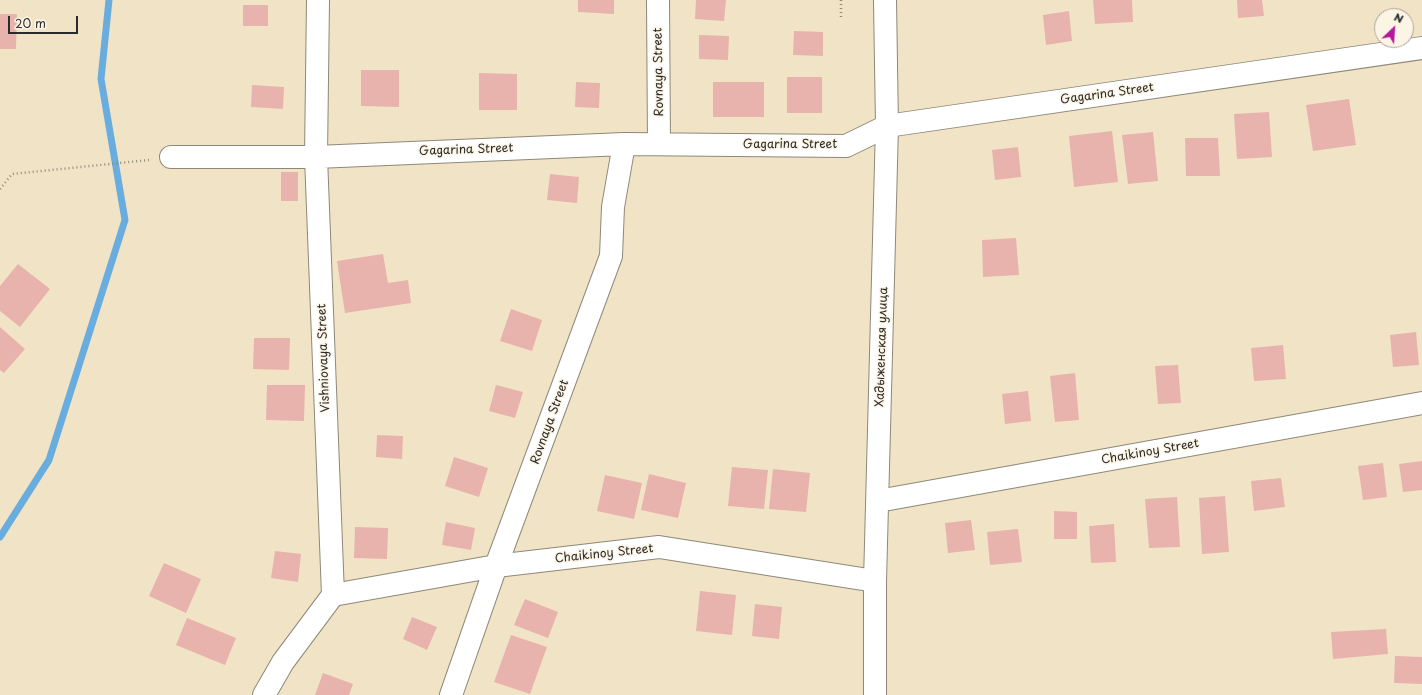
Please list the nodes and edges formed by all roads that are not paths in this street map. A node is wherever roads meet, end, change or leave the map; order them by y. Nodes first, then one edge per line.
1 (318, 0) edge
2 (658, 0) edge
3 (885, 0) edge
4 (1422, 48) edge
5 (888, 126) junction
6 (624, 144) junction
7 (659, 144) junction
8 (316, 156) junction
9 (171, 157) road end
10 (1422, 403) edge
11 (878, 500) junction
12 (496, 566) junction
13 (875, 581) junction
14 (333, 595) junction
15 (264, 695) edge
16 (451, 695) edge
17 (875, 695) edge

1 - 8 street, Vishniovaya Street
2 - 7 street, Rovnaya Street
3 - 5 street, Хадыженская улица
4 - 5 street, Gagarina Street
5 - 7 street, Gagarina Street
5 - 11 street, Хадыженская улица
6 - 7 street, Gagarina Street
6 - 8 street, Gagarina Street
6 - 12 street, Rovnaya Street
8 - 9 street, Gagarina Street
8 - 14 street, Vishniovaya Street
10 - 11 street, Chaikinoy Street
11 - 13 street, Хадыженская улица
12 - 13 street, Chaikinoy Street
12 - 14 street, Chaikinoy Street
12 - 16 street, Rovnaya Street
13 - 17 street, Хадыженская улица
14 - 15 street

